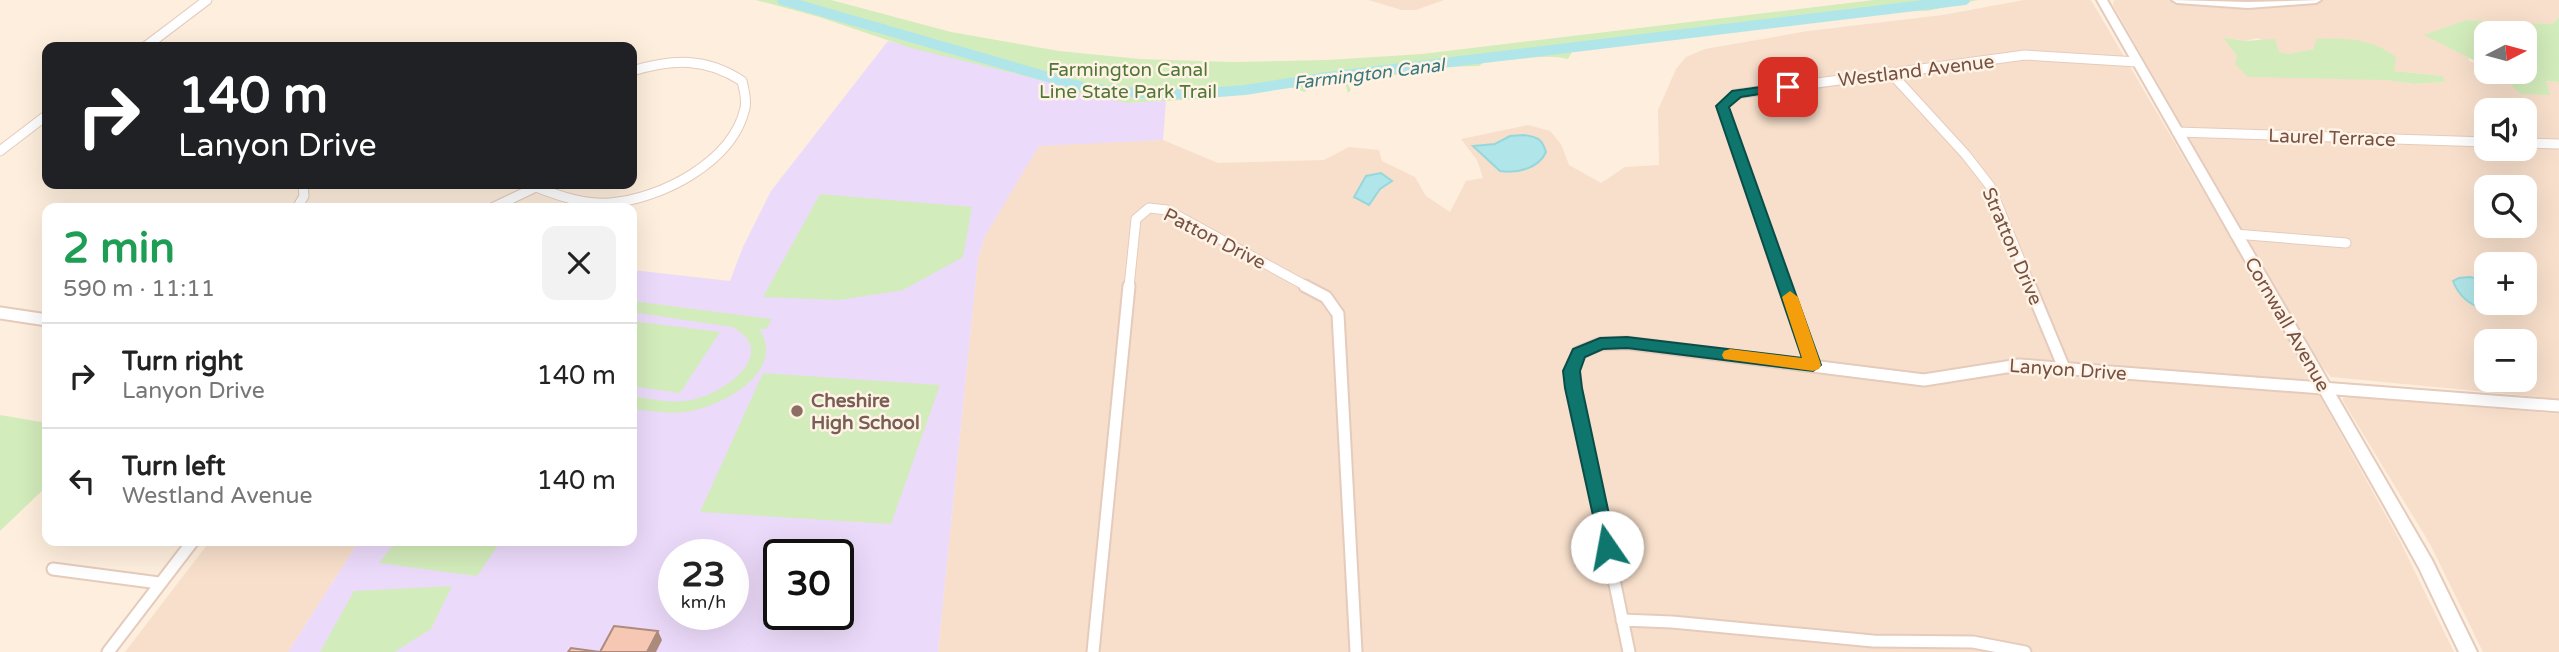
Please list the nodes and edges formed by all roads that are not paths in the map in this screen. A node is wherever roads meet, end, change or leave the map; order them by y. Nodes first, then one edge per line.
1 (207, 0) edge
2 (2102, 0) edge
3 (2177, 0) edge
4 (2316, 0) edge
5 (152, 42) edge
6 (2137, 62) junction
7 (637, 70) edge
8 (1890, 72) junction
9 (42, 118) edge
10 (34, 124) junction
11 (42, 125) edge
12 (2177, 132) junction
13 (2474, 142) edge
14 (2537, 143) edge
15 (2559, 144) edge
16 (0, 151) edge
17 (530, 189) edge
18 (543, 189) edge
19 (502, 203) edge
20 (609, 203) edge
21 (609, 203) edge
22 (2235, 234) junction
23 (2346, 243) dead end
24 (0, 313) edge
25 (42, 319) edge
26 (1813, 365) junction
27 (2064, 368) junction
28 (2325, 388) junction
29 (2559, 406) edge
30 (188, 546) edge
31 (52, 569) dead end
32 (159, 583) junction
33 (1622, 620) junction
34 (108, 652) edge
35 (1093, 652) edge
36 (1356, 652) edge
37 (1629, 652) edge
38 (2025, 652) edge
39 (2468, 652) edge

1 - 5 street
2 - 6 street, Cornwall Avenue
3 - 4 street
6 - 8 street, Westland Avenue
6 - 12 street, Cornwall Avenue
7 - 21 street
8 - 26 street, Westland Avenue
8 - 27 street, Stratton Drive
9 - 10 street
10 - 11 street
10 - 16 street
12 - 13 street, Laurel Terrace
12 - 22 street, Cornwall Avenue
14 - 15 street
17 - 19 street
18 - 20 street
22 - 23 street
22 - 28 street, Cornwall Avenue
24 - 25 street
26 - 27 street, Lanyon Drive
26 - 33 street, Lanyon Drive
27 - 28 street, Lanyon Drive
28 - 29 street, Lanyon Drive
28 - 39 street, Cornwall Avenue
30 - 32 street
31 - 32 street
32 - 34 street
33 - 37 street, Lanyon Drive
33 - 38 street
35 - 36 street, Patton Drive

